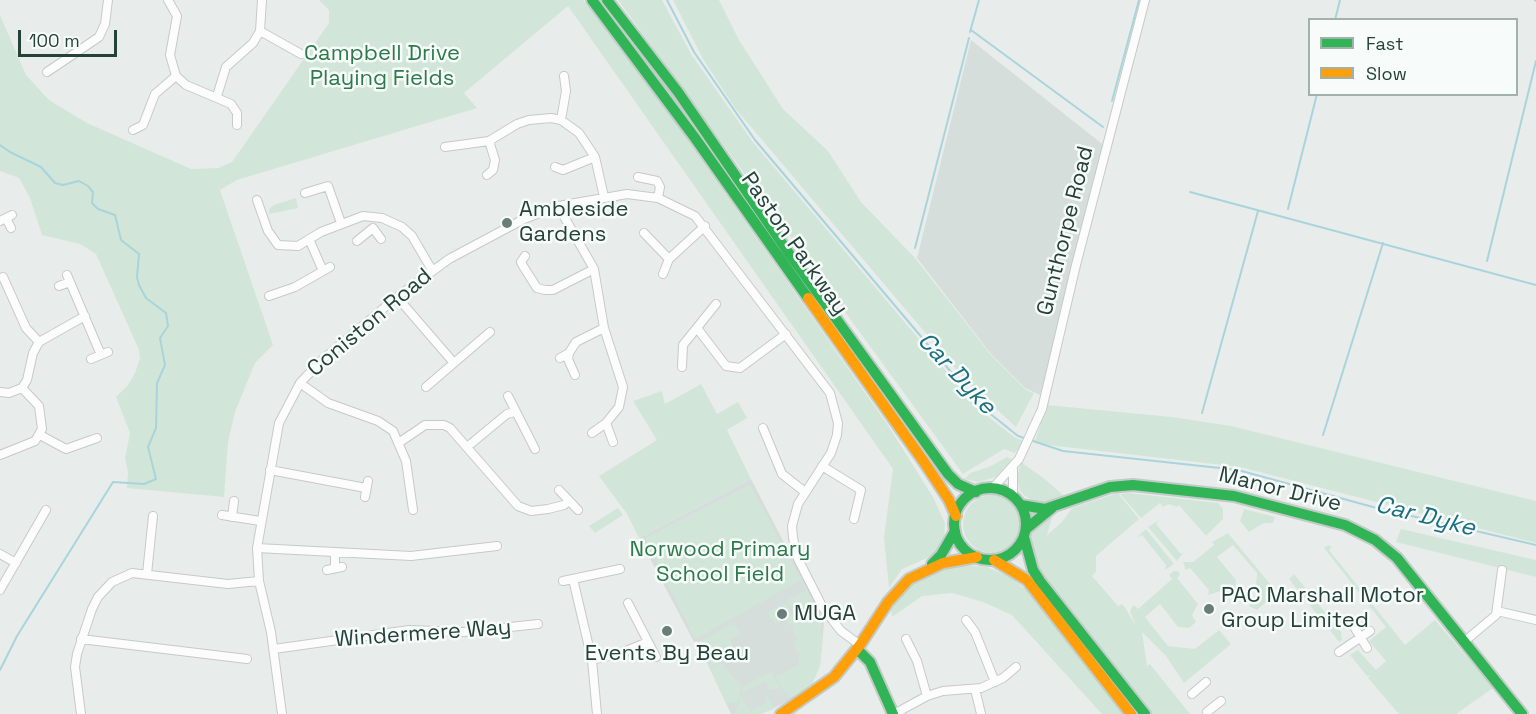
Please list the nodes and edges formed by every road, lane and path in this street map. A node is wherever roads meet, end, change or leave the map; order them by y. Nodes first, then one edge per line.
1 (108, 0) edge
2 (168, 0) edge
3 (262, 0) edge
4 (592, 0) edge
5 (607, 0) edge
6 (1145, 0) edge
7 (260, 31) junction
8 (301, 54) dead end
9 (47, 72) dead end
10 (176, 76) junction
11 (564, 76) dead end
12 (217, 96) junction
13 (561, 120) junction
14 (237, 125) dead end
15 (133, 130) dead end
16 (489, 141) junction
17 (445, 147) dead end
18 (595, 157) junction
19 (555, 167) dead end
20 (487, 175) dead end
21 (638, 177) dead end
22 (305, 193) dead end
23 (604, 197) junction
24 (658, 198) junction
25 (257, 200) dead end
26 (558, 206) junction
27 (373, 216) junction
28 (6, 218) edge
29 (341, 223) junction
30 (705, 226) junction
31 (11, 228) dead end
32 (373, 228) junction
33 (644, 232) dead end
34 (309, 239) junction
35 (381, 239) dead end
36 (357, 241) dead end
37 (525, 256) dead end
38 (669, 259) junction
39 (594, 269) junction
40 (432, 270) junction
41 (663, 274) dead end
42 (3, 278) dead end
43 (59, 286) dead end
44 (269, 296) dead end
45 (397, 297) junction
46 (716, 303) dead end
47 (85, 316) junction
48 (604, 328) junction
49 (697, 328) junction
50 (490, 333) dead end
51 (786, 334) junction
52 (39, 342) junction
53 (569, 353) junction
54 (560, 358) dead end
55 (91, 359) dead end
56 (454, 363) junction
57 (682, 367) dead end
58 (575, 375) dead end
59 (300, 383) junction
60 (426, 387) dead end
61 (22, 388) junction
62 (0, 392) edge
63 (508, 396) dead end
64 (515, 412) junction
65 (606, 423) junction
66 (763, 428) dead end
67 (592, 433) dead end
68 (40, 435) junction
69 (97, 438) dead end
70 (400, 442) junction
71 (613, 442) dead end
72 (467, 447) junction
73 (521, 447) dead end
74 (0, 455) edge
75 (822, 466) junction
76 (1013, 468) junction
77 (270, 471) junction
78 (366, 489) dead end
79 (992, 489) junction
80 (559, 490) dead end
81 (805, 492) junction
82 (976, 492) junction
83 (234, 501) dead end
84 (569, 501) junction
85 (1017, 501) junction
86 (1056, 506) junction
87 (413, 510) dead end
88 (578, 510) dead end
89 (222, 515) dead end
90 (46, 516) dead end
91 (153, 516) dead end
92 (956, 516) junction
93 (232, 517) junction
94 (854, 519) dead end
95 (260, 521) junction
96 (955, 531) junction
97 (1025, 533) junction
98 (497, 546) dead end
99 (257, 548) junction
100 (335, 552) junction
101 (0, 554) edge
102 (977, 557) junction
103 (994, 560) junction
104 (15, 563) junction
105 (335, 569) dead end
106 (620, 569) dead end
107 (611, 570) junction
108 (925, 570) junction
109 (1502, 570) dead end
110 (147, 574) junction
111 (573, 579) junction
112 (259, 581) junction
113 (563, 581) dead end
114 (613, 581) dead end
115 (0, 590) edge
116 (628, 603) dead end
117 (1497, 611) junction
118 (966, 620) dead end
119 (1536, 620) edge
120 (538, 624) dead end
121 (1353, 625) dead end
122 (1370, 631) dead end
123 (1360, 638) junction
124 (81, 639) junction
125 (906, 639) dead end
126 (1465, 641) junction
127 (648, 642) junction
128 (858, 647) junction
129 (1367, 648) dead end
130 (274, 649) junction
131 (1339, 652) dead end
132 (656, 657) dead end
133 (247, 659) dead end
134 (592, 660) junction
135 (1016, 667) dead end
136 (995, 682) junction
137 (1206, 682) dead end
138 (975, 689) junction
139 (1192, 694) dead end
140 (927, 696) junction
141 (1221, 701) dead end
142 (1207, 712) dead end
143 (81, 714) edge
144 (282, 714) edge
145 (597, 714) edge
146 (781, 714) edge
147 (894, 714) edge
148 (981, 714) edge
149 (1131, 714) edge
150 (1145, 714) edge
151 (1522, 714) edge

1 - 9 street
2 - 10 street
3 - 7 street
4 - 92 main road, Paston Parkway
5 - 82 main road, Paston Parkway
6 - 76 street, Gunthorpe Road
7 - 8 street
7 - 12 street
10 - 12 street
10 - 15 street
11 - 13 street
12 - 14 street
13 - 16 street
13 - 18 street
16 - 17 street
16 - 20 street
18 - 19 street
18 - 23 street
21 - 24 street
22 - 29 street
23 - 24 street, Coniston Road
23 - 26 street, Coniston Road
24 - 30 street, Coniston Road
25 - 34 street
26 - 39 street
26 - 40 street, Coniston Road
27 - 29 street
27 - 32 street
27 - 40 street
28 - 31 street
29 - 34 street
30 - 38 street
30 - 51 street, Coniston Road
32 - 35 street
32 - 36 street
33 - 38 street
34 - 44 street
37 - 39 street
38 - 41 street
39 - 48 street
40 - 45 street, Coniston Road
42 - 52 street
43 - 47 street
45 - 56 street
45 - 59 street, Coniston Road
46 - 49 street
47 - 52 street
47 - 55 street
48 - 53 street
48 - 65 street
49 - 51 street
49 - 57 street
50 - 56 street
51 - 75 street, Coniston Road
52 - 61 street
53 - 54 street
53 - 58 street
56 - 60 street
59 - 70 street
59 - 77 street, Coniston Road
61 - 62 street
61 - 68 street
63 - 64 street
64 - 72 street
64 - 73 street
65 - 67 street
65 - 71 street
66 - 81 street
68 - 69 street
68 - 74 street
70 - 72 street
70 - 87 street
72 - 84 street
75 - 81 street, Coniston Road
75 - 94 street
76 - 79 street, Gunthorpe Road
76 - 85 street
77 - 78 street
77 - 95 street, Coniston Road
79 - 82 main road
79 - 85 main road
80 - 84 street
81 - 128 street, Coniston Road
82 - 92 main road
83 - 93 street
84 - 88 street
85 - 86 main road, Manor Drive
85 - 97 main road
86 - 97 main road, Manor Drive
86 - 126 main road, Manor Drive
89 - 93 street
90 - 104 street
91 - 110 street
92 - 96 main road
93 - 95 street
95 - 99 street, Coniston Road
96 - 102 main road
96 - 108 main road
97 - 103 main road
97 - 150 main road
98 - 100 street
99 - 100 street
99 - 112 street, Coniston Road
100 - 105 street
101 - 104 street
102 - 103 main road
102 - 108 main road
103 - 149 main road
104 - 115 street
106 - 107 street
107 - 111 street
107 - 114 street
108 - 128 main road
109 - 117 street
110 - 112 street
110 - 124 street
111 - 113 street
111 - 134 street
112 - 130 street, Coniston Road
116 - 127 street
117 - 119 street
117 - 126 street
118 - 136 street
120 - 130 street, Windermere Way
121 - 123 street
122 - 123 street
123 - 129 street
123 - 131 street
124 - 133 street
124 - 143 street
125 - 140 street
126 - 151 main road, Manor Drive
127 - 132 street
127 - 134 street
128 - 146 main road
128 - 147 main road
130 - 144 street, Coniston Road
134 - 145 street
135 - 136 street
136 - 138 street
137 - 139 street
138 - 140 street
138 - 148 street
140 - 147 street
141 - 142 street

